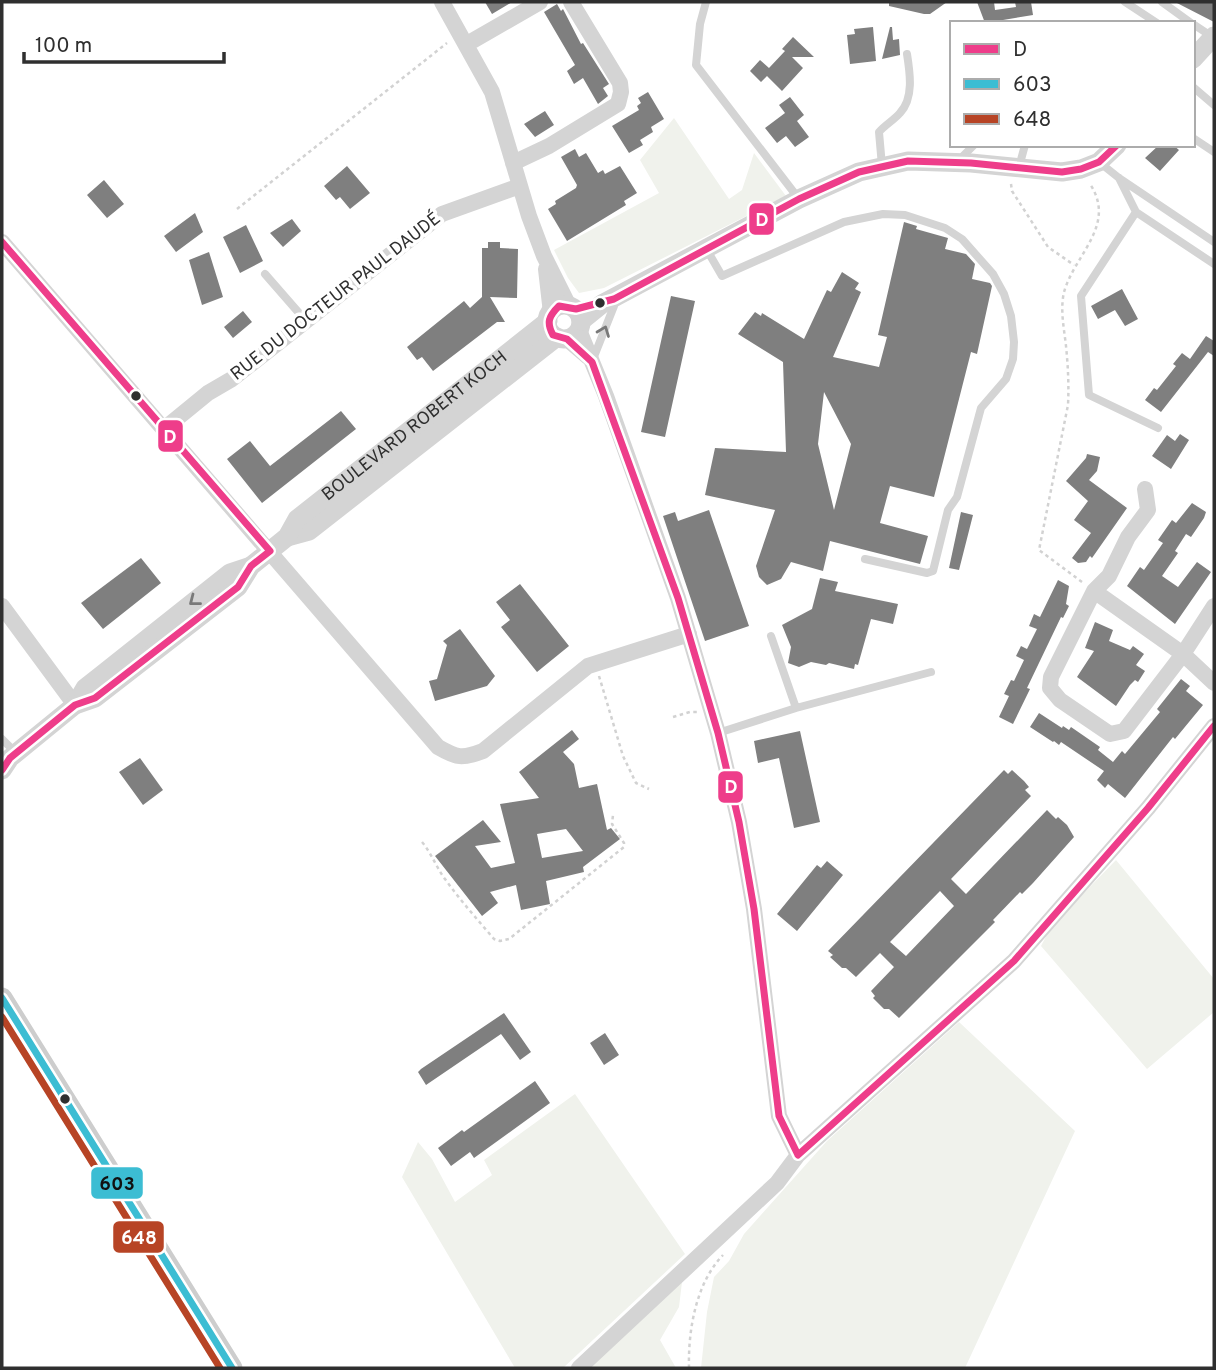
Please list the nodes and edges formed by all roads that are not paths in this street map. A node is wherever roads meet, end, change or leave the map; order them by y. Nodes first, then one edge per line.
1 (540, 2) edge
2 (571, 2) edge
3 (706, 2) edge
4 (1125, 2) edge
5 (1161, 2) edge
6 (446, 3) edge
7 (1154, 21) edge
8 (1188, 21) edge
9 (1195, 29) edge
10 (464, 38) junction
11 (1205, 45) edge
12 (907, 54) dead end
13 (1195, 89) edge
14 (1214, 104) edge
15 (1195, 139) edge
16 (972, 147) edge
17 (1024, 147) edge
18 (1114, 147) edge
19 (1214, 152) edge
20 (957, 162) junction
21 (513, 163) junction
22 (1090, 165) junction
23 (882, 166) junction
24 (1017, 167) junction
25 (1119, 178) junction
26 (520, 186) junction
27 (799, 199) junction
28 (1136, 212) junction
29 (2, 242) edge
30 (1214, 242) edge
31 (707, 249) junction
32 (1214, 264) edge
33 (265, 274) dead end
34 (608, 302) junction
35 (306, 321) junction
36 (566, 322) junction
37 (592, 362) junction
38 (1158, 428) dead end
39 (164, 429) junction
40 (1145, 489) dead end
41 (270, 551) junction
42 (865, 559) dead end
43 (1094, 591) junction
44 (2, 606) edge
45 (1214, 606) edge
46 (690, 634) junction
47 (771, 636) dead end
48 (1183, 654) junction
49 (931, 672) dead end
50 (1214, 683) edge
51 (75, 705) junction
52 (796, 708) junction
53 (1214, 726) edge
54 (718, 733) junction
55 (2, 739) edge
56 (7, 760) edge
57 (2, 998) edge
58 (2, 1018) edge
59 (799, 1155) junction
60 (219, 1368) edge
61 (232, 1368) edge
62 (579, 1368) edge

1 - 10 street
2 - 21 street
3 - 27 lane
4 - 7 lane
5 - 8 lane
6 - 10 street
9 - 11 lane
10 - 21 street
12 - 23 lane
13 - 14 lane
15 - 19 lane
16 - 20 lane
17 - 24 lane
18 - 22 street
20 - 23 street, BOULEVARD ROBERT KOCH
20 - 24 street, BOULEVARD ROBERT KOCH
21 - 26 street
22 - 24 street, BOULEVARD ROBERT KOCH
22 - 25 lane
23 - 27 street, BOULEVARD ROBERT KOCH
25 - 28 lane
25 - 30 lane
26 - 35 street, RUE DU DOCTEUR PAUL DAUDÉ
26 - 36 street
27 - 31 street, BOULEVARD ROBERT KOCH
28 - 32 lane
28 - 38 lane
29 - 39 street
31 - 34 street, BOULEVARD ROBERT KOCH
31 - 42 lane
33 - 35 lane
34 - 36 street, BOULEVARD ROBERT KOCH
37 -> 34 lane
35 - 39 street, RUE DU DOCTEUR PAUL DAUDÉ
36 - 37 street
36 - 41 street, BOULEVARD ROBERT KOCH
37 - 46 street
39 - 41 street
40 - 43 street
41 - 46 street
41 - 51 street, BOULEVARD ROBERT KOCH
43 - 48 street
43 - 48 street
44 - 51 street
45 - 48 street
46 - 54 street
47 - 52 lane
48 - 50 street
49 - 52 lane
51 - 56 street, BOULEVARD ROBERT KOCH
52 - 54 lane
53 - 59 street
54 - 59 street
55 - 56 lane
57 - 61 main road
58 - 60 main road
59 - 62 street

